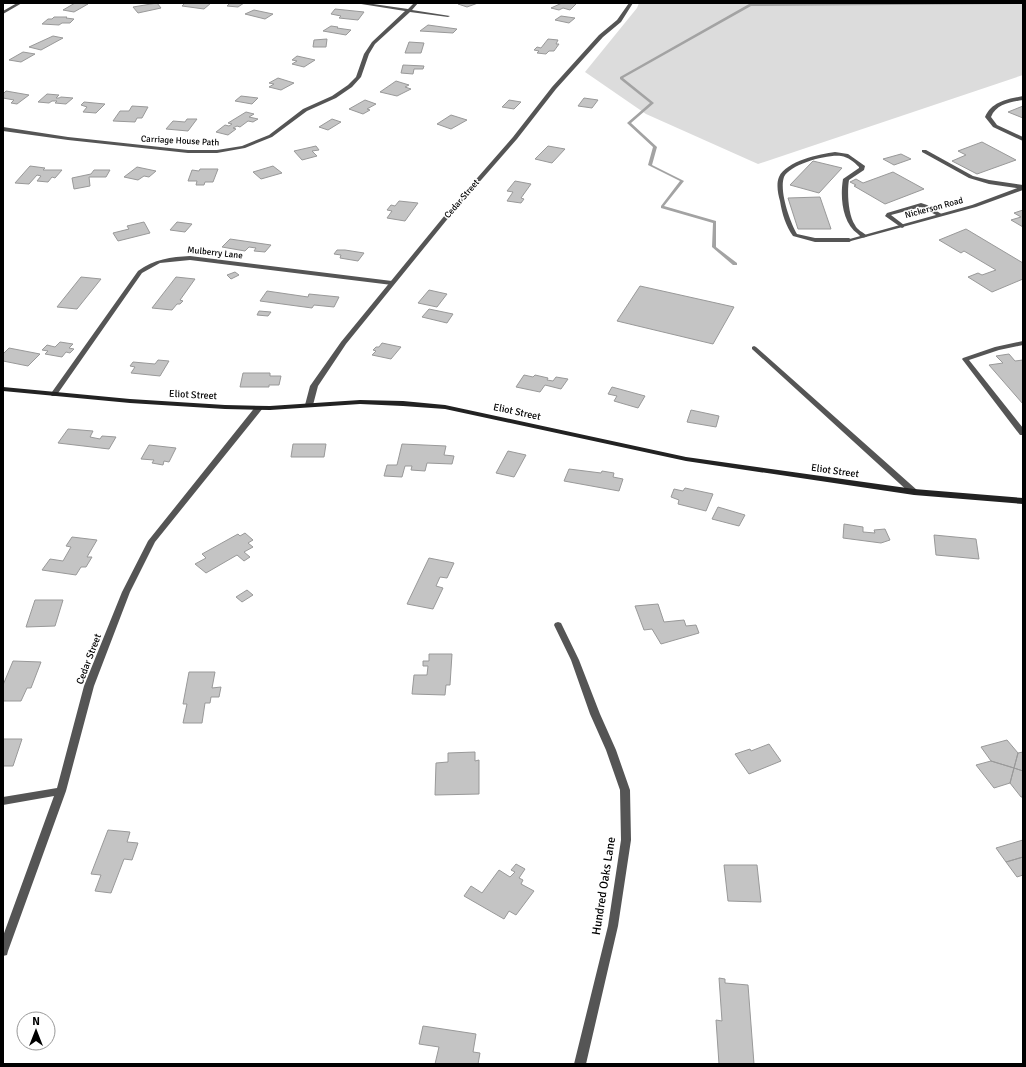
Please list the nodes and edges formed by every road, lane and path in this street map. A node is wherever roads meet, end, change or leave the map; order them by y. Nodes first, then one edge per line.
1 (20, 3) edge
2 (357, 3) edge
3 (416, 3) edge
4 (631, 3) edge
5 (410, 11) junction
6 (3, 13) edge
7 (448, 16) dead end
8 (1023, 98) edge
9 (3, 130) edge
10 (1023, 139) edge
11 (924, 151) dead end
12 (1023, 188) edge
13 (940, 215) junction
14 (902, 226) junction
15 (864, 236) junction
16 (392, 283) junction
17 (1023, 343) edge
18 (754, 348) dead end
19 (3, 389) edge
20 (54, 394) junction
21 (309, 405) junction
22 (259, 408) junction
23 (1023, 433) edge
24 (914, 492) junction
25 (1023, 501) edge
26 (558, 625) dead end
27 (61, 792) junction
28 (3, 802) edge
29 (3, 951) edge
30 (580, 1064) edge

1 - 6 street
2 - 5 street
3 - 5 street, Carriage House Path
4 - 16 street, Cedar Street
5 - 7 street
5 - 9 street, Carriage House Path
8 - 10 street
11 - 12 street
12 - 13 street, Nickerson Road
13 - 14 street, Nickerson Road
13 - 14 street
14 - 15 street, Nickerson Road
15 - 15 street, Nickerson Road
16 - 20 street, Mulberry Lane
16 - 21 street, Cedar Street
17 - 23 street
18 - 24 street
19 - 20 main road, Eliot Street
20 - 22 main road, Eliot Street
21 - 22 main road, Eliot Street
21 - 24 main road, Eliot Street
22 - 27 street, Cedar Street
24 - 25 main road, Eliot Street
26 - 30 street, Hundred Oaks Lane
27 - 28 street
27 - 29 street, Cedar Street

